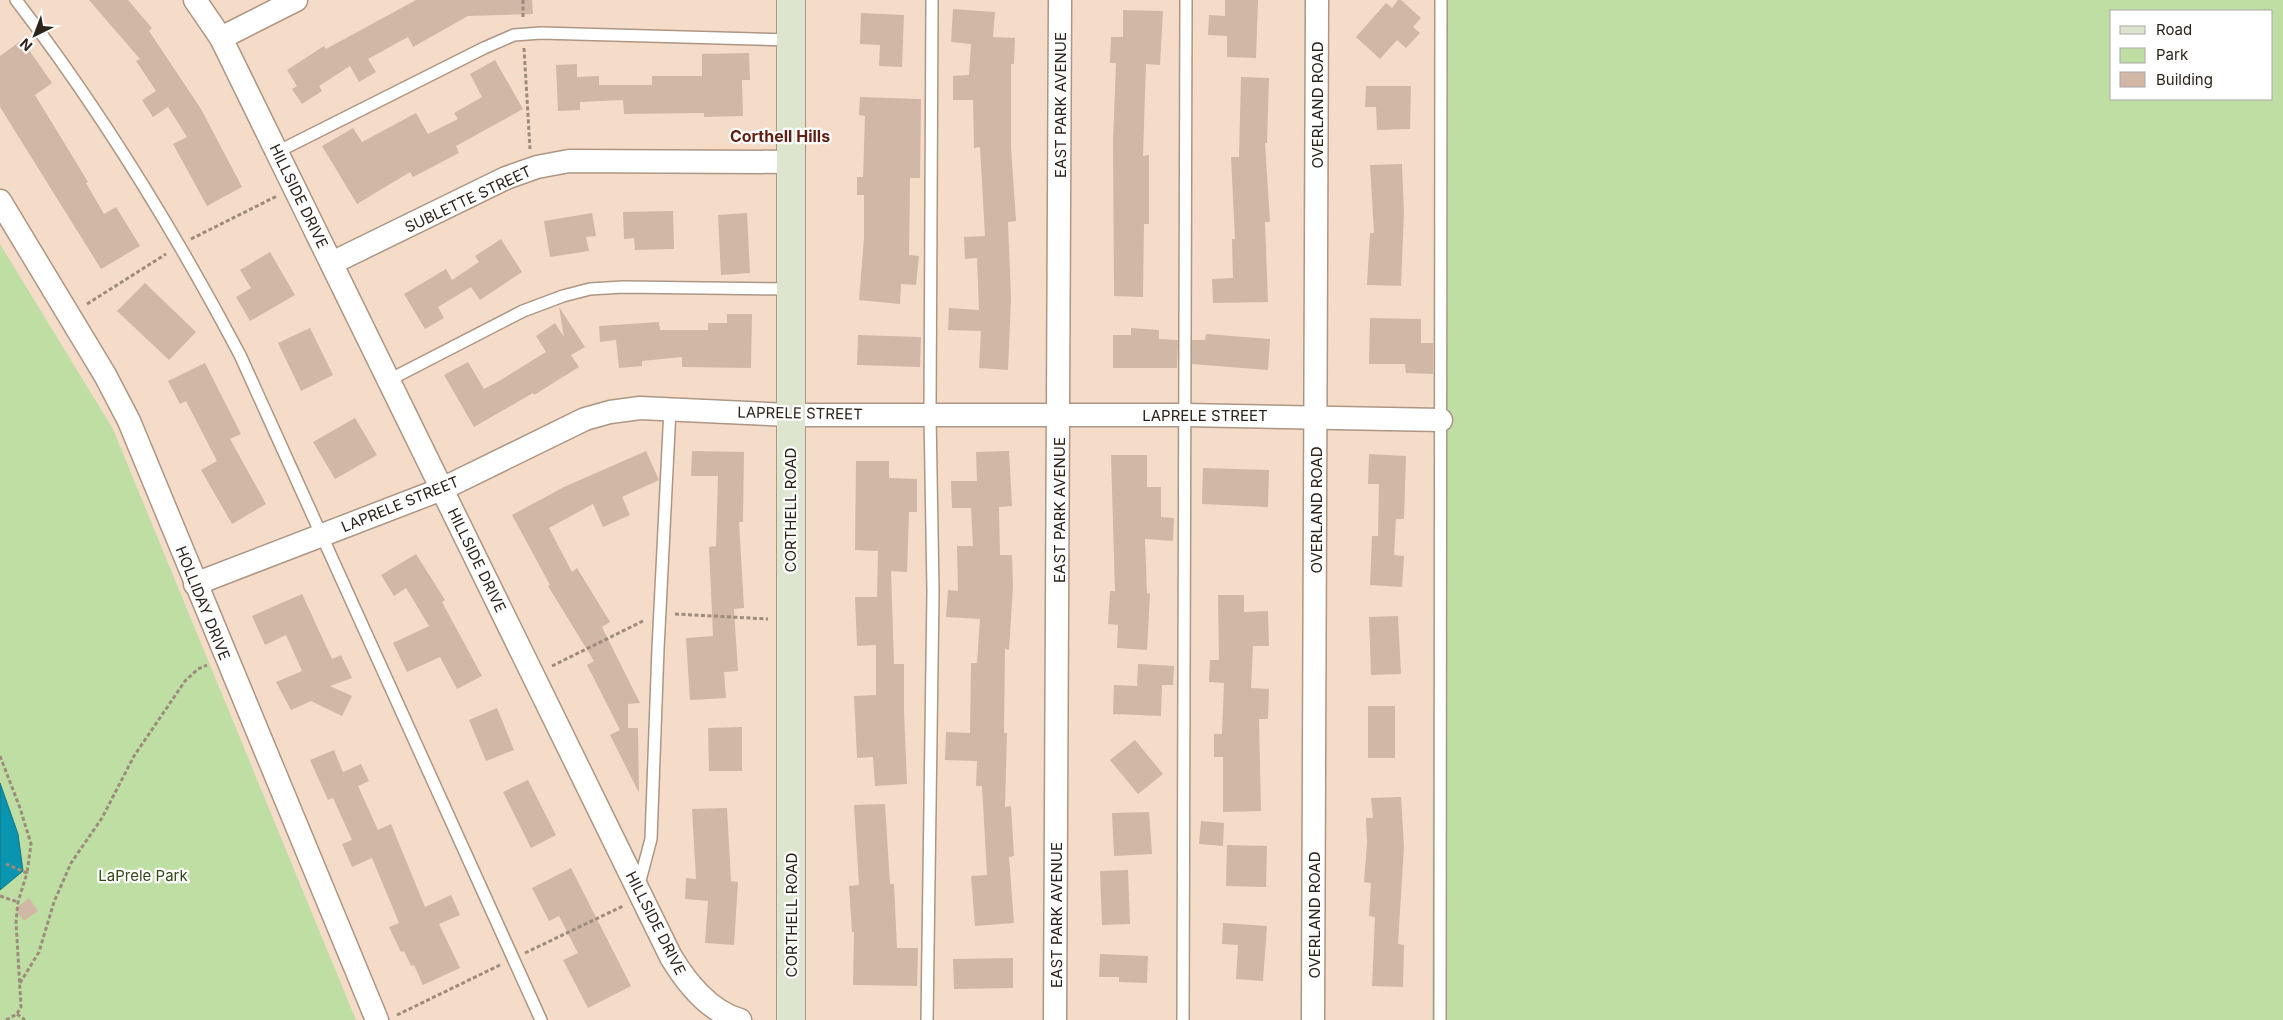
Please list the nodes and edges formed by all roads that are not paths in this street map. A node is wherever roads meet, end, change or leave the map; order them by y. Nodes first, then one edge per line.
1 (16, 0) edge
2 (195, 0) edge
3 (296, 0) edge
4 (791, 0) edge
5 (932, 0) edge
6 (1060, 0) edge
7 (1186, 0) edge
8 (1317, 0) edge
9 (1441, 0) edge
10 (221, 38) junction
11 (791, 40) junction
12 (277, 152) junction
13 (791, 162) junction
14 (0, 201) edge
15 (332, 264) junction
16 (791, 289) junction
17 (389, 380) junction
18 (670, 409) junction
19 (930, 414) junction
20 (1059, 414) junction
21 (1185, 414) junction
22 (790, 415) junction
23 (1317, 416) junction
24 (1441, 420) junction
25 (442, 489) junction
26 (321, 535) junction
27 (195, 584) junction
28 (638, 889) junction
29 (377, 1020) edge
30 (541, 1020) edge
31 (740, 1020) edge
32 (791, 1020) edge
33 (927, 1020) edge
34 (1055, 1020) edge
35 (1183, 1020) edge
36 (1314, 1020) edge
37 (1440, 1020) edge

1 - 26 lane
2 - 10 street, HILLSIDE DRIVE
3 - 10 street
4 - 11 street, CORTHELL ROAD
5 - 19 lane
6 - 20 street, EAST PARK AVENUE
7 - 21 lane
8 - 23 street, OVERLAND ROAD
9 - 24 lane
10 - 12 street, HILLSIDE DRIVE
11 - 12 lane
11 - 13 street, CORTHELL ROAD
12 - 15 street, HILLSIDE DRIVE
13 - 15 street, SUBLETTE STREET
13 - 16 street, CORTHELL ROAD
14 - 27 street, HOLLIDAY DRIVE
15 - 17 street, HILLSIDE DRIVE
16 - 17 lane
16 - 22 street, CORTHELL ROAD
17 - 25 street, HILLSIDE DRIVE
18 - 22 street, LAPRELE STREET
18 - 25 street, LAPRELE STREET
18 - 28 lane
19 - 20 street, LAPRELE STREET
19 - 22 street, LAPRELE STREET
19 - 33 lane
20 - 21 street, LAPRELE STREET
20 - 34 street, EAST PARK AVENUE
21 - 23 street, LAPRELE STREET
21 - 35 lane
22 - 32 street, CORTHELL ROAD
23 - 24 street, LAPRELE STREET
23 - 36 street, OVERLAND ROAD
24 - 37 lane
25 - 26 street, LAPRELE STREET
25 - 28 street, HILLSIDE DRIVE
26 - 27 street, LAPRELE STREET
26 - 30 lane
27 - 29 street, HOLLIDAY DRIVE
28 - 31 street, HILLSIDE DRIVE

